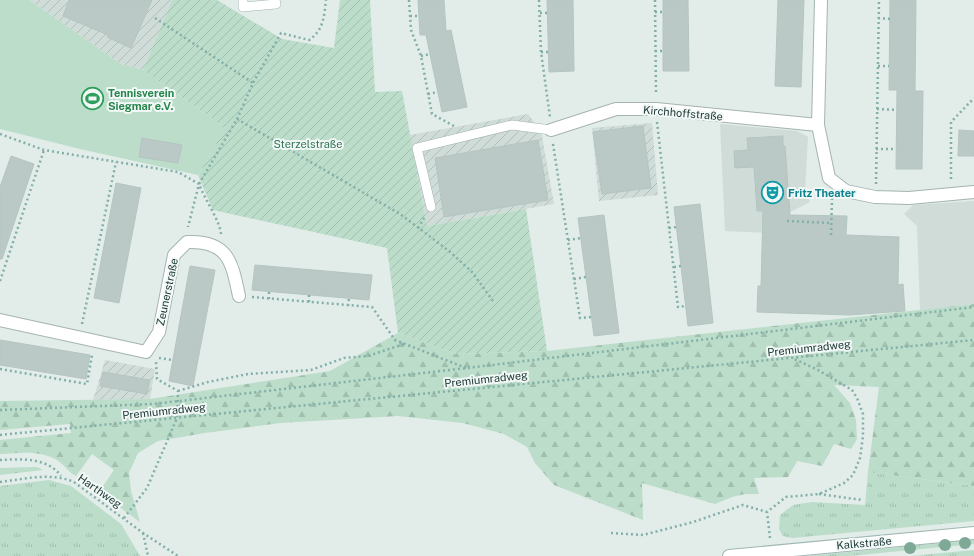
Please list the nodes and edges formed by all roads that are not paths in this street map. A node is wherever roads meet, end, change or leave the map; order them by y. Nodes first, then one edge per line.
1 (243, 0) edge
2 (275, 0) edge
3 (821, 0) edge
4 (818, 125) junction
5 (551, 130) joint
6 (974, 192) edge
7 (431, 207) dead end
8 (239, 296) road end
9 (0, 320) edge
10 (974, 532) edge
11 (729, 556) edge

1 - 2 lane
3 - 4 street
4 - 5 street, Kirchhoffstraße
4 - 6 street
5 - 7 lane
8 - 9 street, Zeunerstraße
10 - 11 street, Kalkstraße

